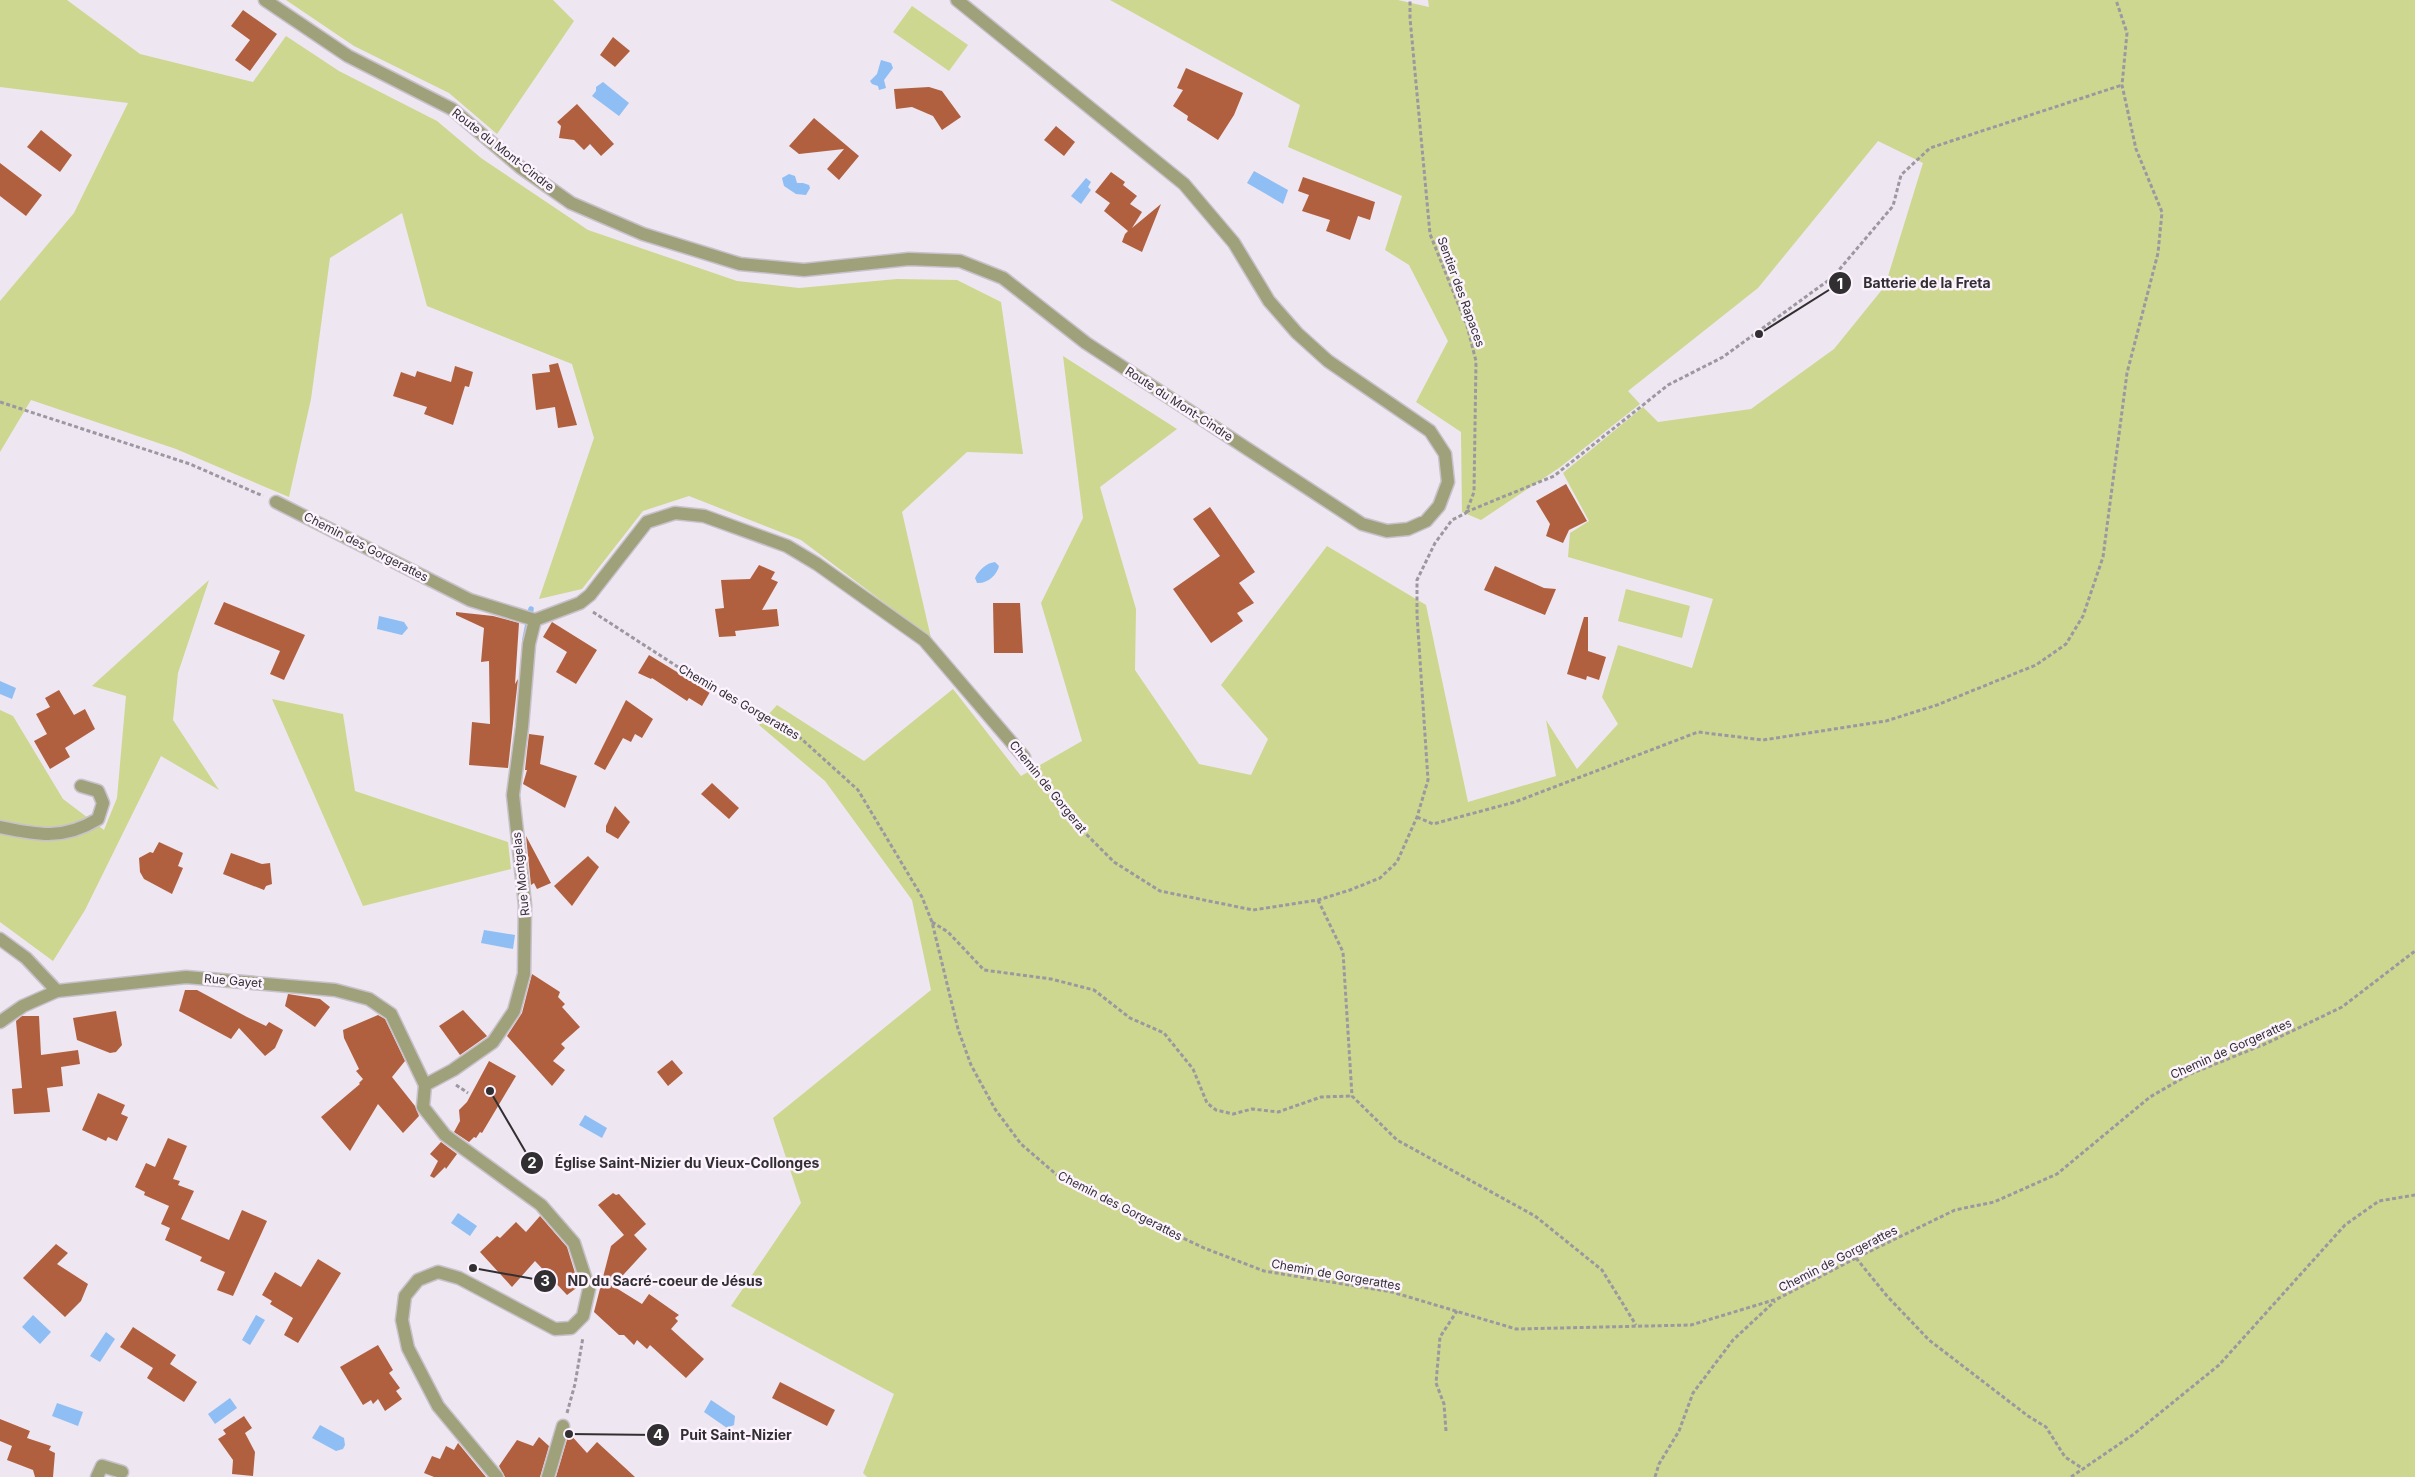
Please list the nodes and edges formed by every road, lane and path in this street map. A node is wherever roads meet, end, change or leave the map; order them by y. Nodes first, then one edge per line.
1 (265, 0) edge
2 (957, 0) edge
3 (1410, 0) edge
4 (2116, 0) edge
5 (2122, 85) junction
6 (0, 402) edge
7 (276, 502) joint
8 (1466, 513) junction
9 (580, 603) junction
10 (535, 620) junction
11 (1024, 757) joint
12 (81, 786) dead end
13 (1417, 817) junction
14 (0, 827) edge
15 (1318, 900) junction
16 (932, 922) junction
17 (0, 939) edge
18 (2415, 952) edge
19 (57, 992) junction
20 (0, 1022) edge
21 (425, 1085) junction
22 (459, 1088) dead end
23 (468, 1093) dead end
24 (1352, 1096) junction
25 (2415, 1195) edge
26 (1204, 1248) joint
27 (1856, 1258) junction
28 (1777, 1299) junction
29 (1457, 1311) junction
30 (583, 1316) junction
31 (1636, 1325) junction
32 (563, 1426) joint
33 (1446, 1431) dead end
34 (2082, 1468) junction
35 (122, 1472) dead end
36 (97, 1477) edge
37 (497, 1477) edge
38 (548, 1477) edge
39 (1654, 1477) edge
40 (2071, 1477) edge

1 - 2 street, Route du Mont-Cindre
3 - 8 path, Sentier des Rapaces
4 - 5 path
5 - 8 path
5 - 13 path
6 - 7 path
7 - 10 street, Chemin des Gorgerattes
8 - 13 path, Chemin de Gorgerat
9 - 10 street
9 - 11 street, Chemin de Gorgerat
9 - 16 path, Chemin des Gorgerattes
10 - 21 street, Rue Montgelas
11 - 15 path, Chemin de Gorgerat
12 - 14 street
13 - 15 path, Chemin de Gorgerat
15 - 24 path
16 - 24 path
16 - 26 path, Chemin des Gorgerattes
17 - 19 street
18 - 27 path, Chemin de Gorgerattes
19 - 20 street, Rue Gayet
19 - 21 street, Rue Gayet
21 - 30 street
22 - 23 path
24 - 31 path
25 - 34 path
26 - 29 path, Chemin de Gorgerattes
27 - 28 path, Chemin de Gorgerattes
27 - 34 path
28 - 31 path, Chemin de Gorgerattes
28 - 39 path
29 - 31 path, Chemin de Gorgerattes
29 - 33 path
30 - 32 path
30 - 37 street
32 - 38 street
34 - 40 path
35 - 36 street

